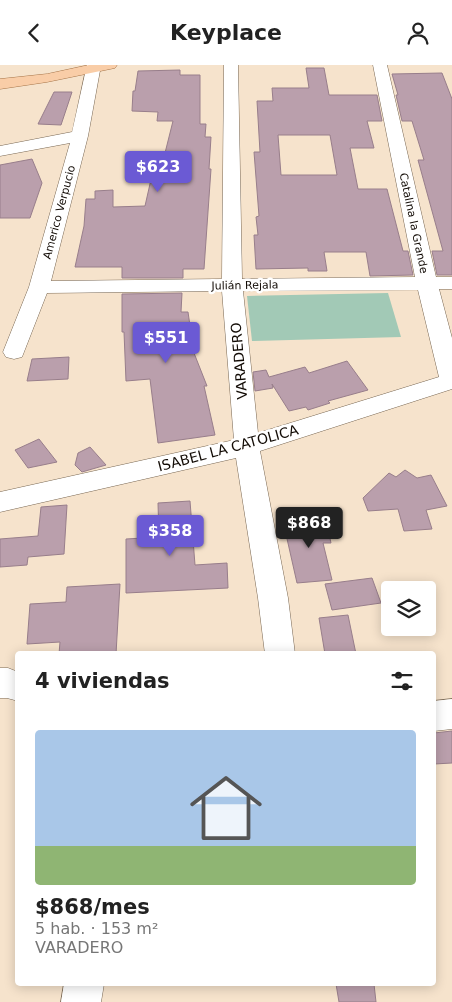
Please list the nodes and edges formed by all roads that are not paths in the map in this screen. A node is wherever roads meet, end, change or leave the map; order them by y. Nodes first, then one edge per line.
1 (231, 65) edge
2 (380, 65) edge
3 (99, 66) edge
4 (0, 84) edge
5 (80, 136) junction
6 (0, 151) edge
7 (452, 283) edge
8 (427, 284) junction
9 (232, 285) junction
10 (39, 287) junction
11 (14, 352) dead end
12 (452, 381) edge
13 (247, 446) junction
14 (0, 502) edge
15 (280, 651) edge
16 (0, 683) edge
17 (15, 686) edge
18 (452, 714) edge
19 (436, 716) edge
20 (84, 986) edge
21 (81, 1002) edge

1 - 9 street, VARADERO
2 - 8 street, Catalina la Grande
3 - 4 main road
3 - 5 street, Americo Verpucio
5 - 6 street
5 - 10 street, Americo Verpucio
7 - 8 street, Julián Rejala
8 - 9 street, Julián Rejala
8 - 12 street, Catalina la Grande
9 - 10 street, Julián Rejala
9 - 13 street, VARADERO
10 - 11 street, Americo Verpucio
12 - 13 street, ISABEL LA CATOLICA
13 - 14 street, ISABEL LA CATOLICA
13 - 15 street, VARADERO
16 - 17 street
18 - 19 street
20 - 21 street

